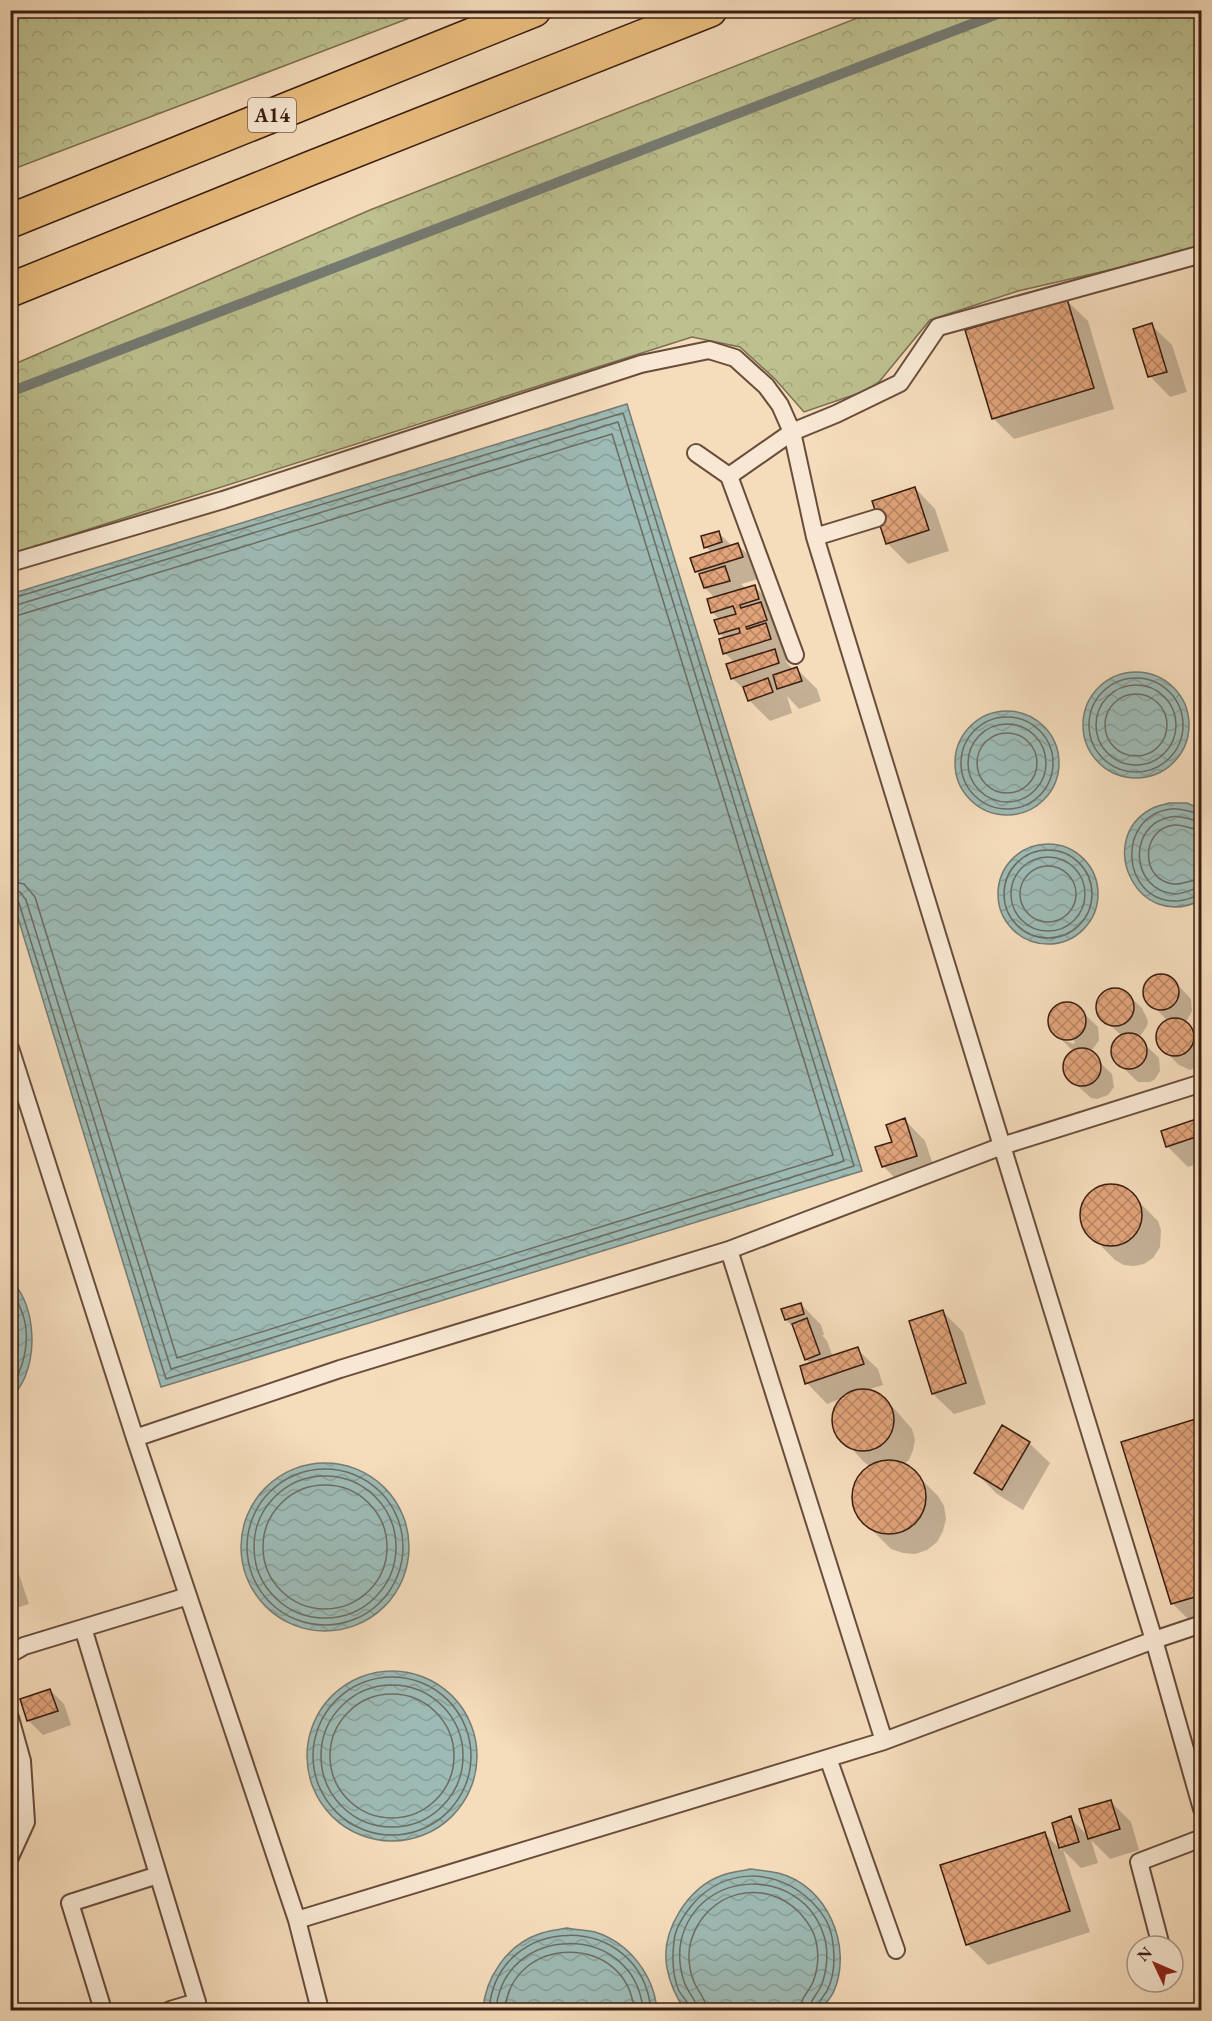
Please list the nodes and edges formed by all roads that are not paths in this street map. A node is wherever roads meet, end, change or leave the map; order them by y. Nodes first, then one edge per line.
1 (534, 10) edge
2 (710, 10) edge
3 (10, 221) edge
4 (1202, 254) edge
5 (10, 290) edge
6 (792, 432) junction
7 (696, 453) dead end
8 (729, 476) junction
9 (877, 518) dead end
10 (815, 537) junction
11 (10, 563) edge
12 (795, 655) dead end
13 (10, 1048) edge
14 (1202, 1083) edge
15 (1002, 1146) junction
16 (729, 1250) junction
17 (135, 1438) junction
18 (188, 1596) junction
19 (1202, 1624) edge
20 (82, 1628) junction
21 (1154, 1640) junction
22 (10, 1654) edge
23 (10, 1718) edge
24 (884, 1741) junction
25 (828, 1758) junction
26 (1202, 1809) edge
27 (1202, 1838) edge
28 (10, 1857) edge
29 (158, 1875) junction
30 (297, 1920) junction
31 (1158, 1934) edge
32 (896, 1950) dead end
33 (103, 2010) edge
34 (170, 2010) edge
35 (320, 2010) edge

1 - 3 highway, A14
2 - 5 highway
4 - 6 lane
6 - 8 lane
6 - 10 lane
6 - 11 lane
7 - 8 lane
8 - 12 lane
9 - 10 lane
10 - 15 lane
13 - 17 lane
14 - 15 lane
15 - 16 lane
15 - 21 lane
16 - 17 lane
16 - 24 lane
17 - 18 lane
18 - 20 lane
18 - 30 lane
19 - 21 lane
20 - 22 lane
20 - 29 lane
21 - 24 lane
21 - 26 lane
23 - 28 lane
24 - 25 lane
25 - 30 lane
25 - 32 lane
27 - 31 lane
29 - 33 lane
29 - 34 lane
30 - 35 lane

